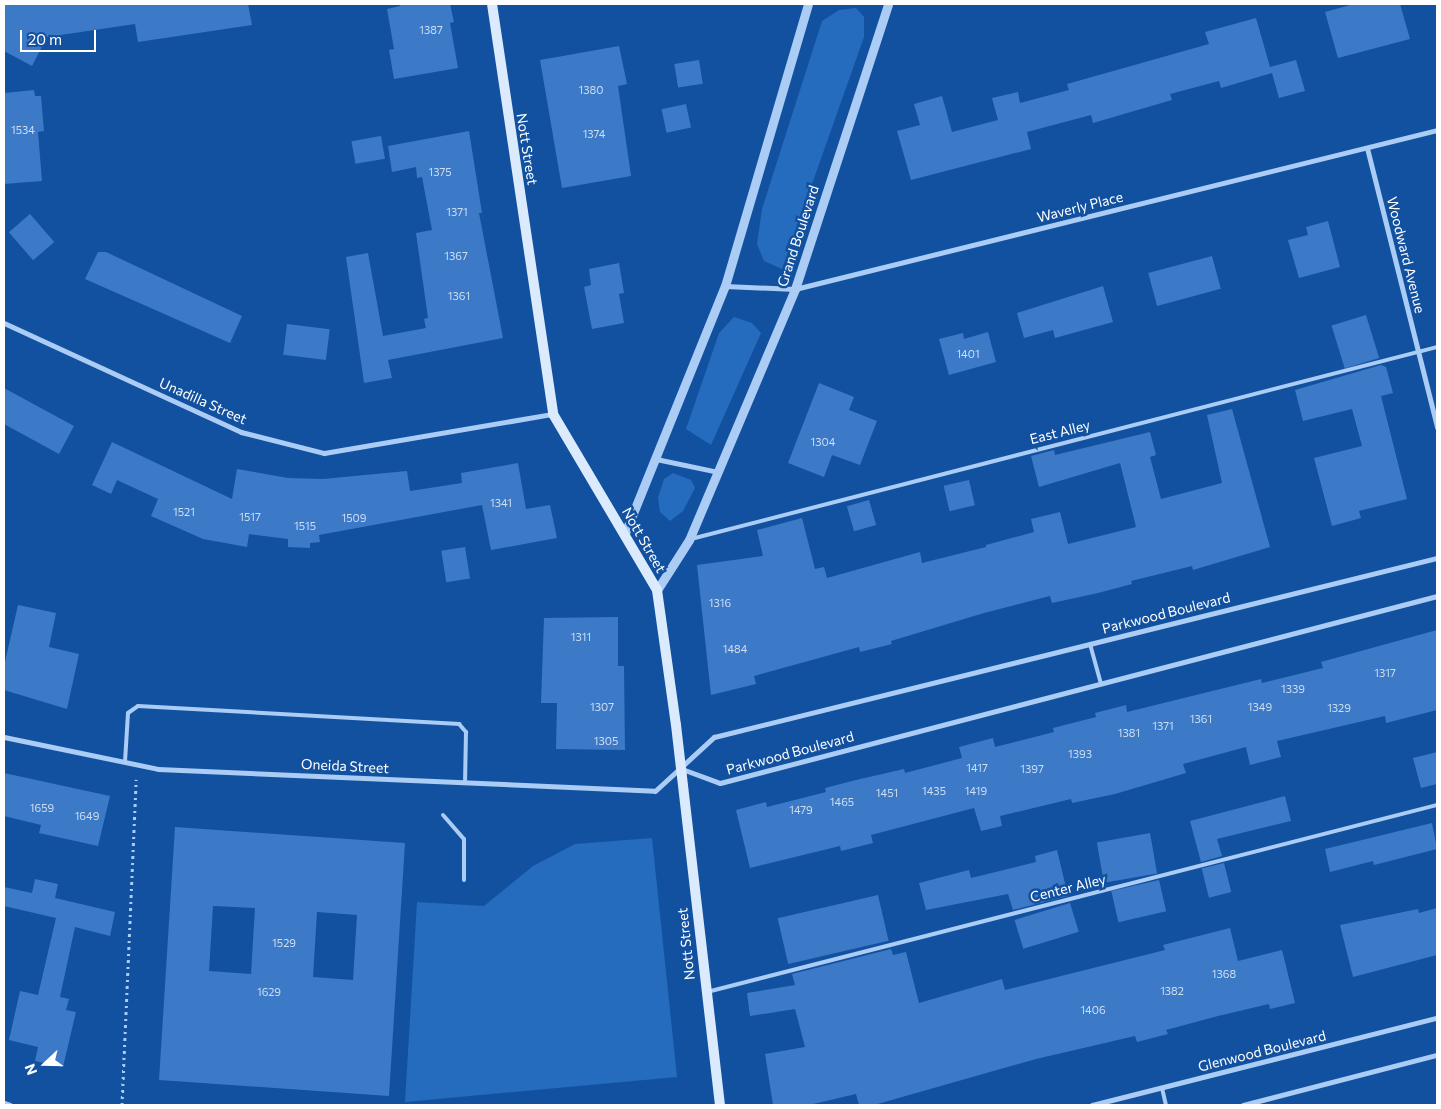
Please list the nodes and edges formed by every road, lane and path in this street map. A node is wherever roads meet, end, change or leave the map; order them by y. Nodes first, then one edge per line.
1 (492, 4) edge
2 (808, 4) edge
3 (888, 4) edge
4 (1437, 130) edge
5 (1367, 148) junction
6 (726, 286) junction
7 (795, 289) junction
8 (4, 323) edge
9 (1437, 347) edge
10 (1418, 352) junction
11 (553, 414) junction
12 (1437, 427) edge
13 (656, 459) junction
14 (718, 472) junction
15 (624, 533) junction
16 (689, 540) junction
17 (1437, 558) edge
18 (657, 590) junction
19 (1437, 596) edge
20 (1090, 644) junction
21 (1101, 684) junction
22 (4, 737) edge
23 (125, 762) junction
24 (137, 764) junction
25 (682, 769) junction
26 (465, 783) junction
27 (1437, 805) edge
28 (443, 815) dead end
29 (464, 880) dead end
30 (705, 993) junction
31 (1437, 1018) edge
32 (1437, 1055) edge
33 (1162, 1088) junction
34 (4, 1103) edge
35 (10, 1105) edge
36 (122, 1105) edge
37 (716, 1105) edge
38 (720, 1105) edge
39 (1092, 1105) edge
40 (1166, 1105) edge
41 (1243, 1105) edge

1 - 11 main road, Nott Street
2 - 6 street
3 - 7 street, Grand Boulevard
4 - 5 street, Waverly Place
5 - 7 street, Waverly Place
5 - 10 street, Woodward Avenue
6 - 7 street, Waverly Place
6 - 13 street
7 - 14 street, Grand Boulevard
8 - 11 street, Unadilla Street
9 - 10 lane, East Alley
10 - 12 street, Woodward Avenue
10 - 16 lane, East Alley
11 - 15 main road, Nott Street
13 - 14 street
13 - 15 street
14 - 16 street, Grand Boulevard
15 - 18 main road, Nott Street
16 - 18 street, Grand Boulevard
17 - 20 street, Parkwood Boulevard
18 - 25 main road, Nott Street
19 - 21 street, Parkwood Boulevard
20 - 21 lane
20 - 25 street, Parkwood Boulevard
21 - 25 street, Parkwood Boulevard
22 - 23 street, Oneida Street
23 - 24 street, Oneida Street
23 - 26 lane
24 - 26 street, Oneida Street
24 - 36 path
25 - 26 street, Oneida Street
25 - 30 main road, Nott Street
27 - 30 lane, Center Alley
28 - 29 lane
30 - 38 main road, Nott Street
31 - 33 street, Glenwood Boulevard
32 - 41 street
33 - 39 street, Glenwood Boulevard
33 - 40 lane
34 - 35 street
37 - 38 street

